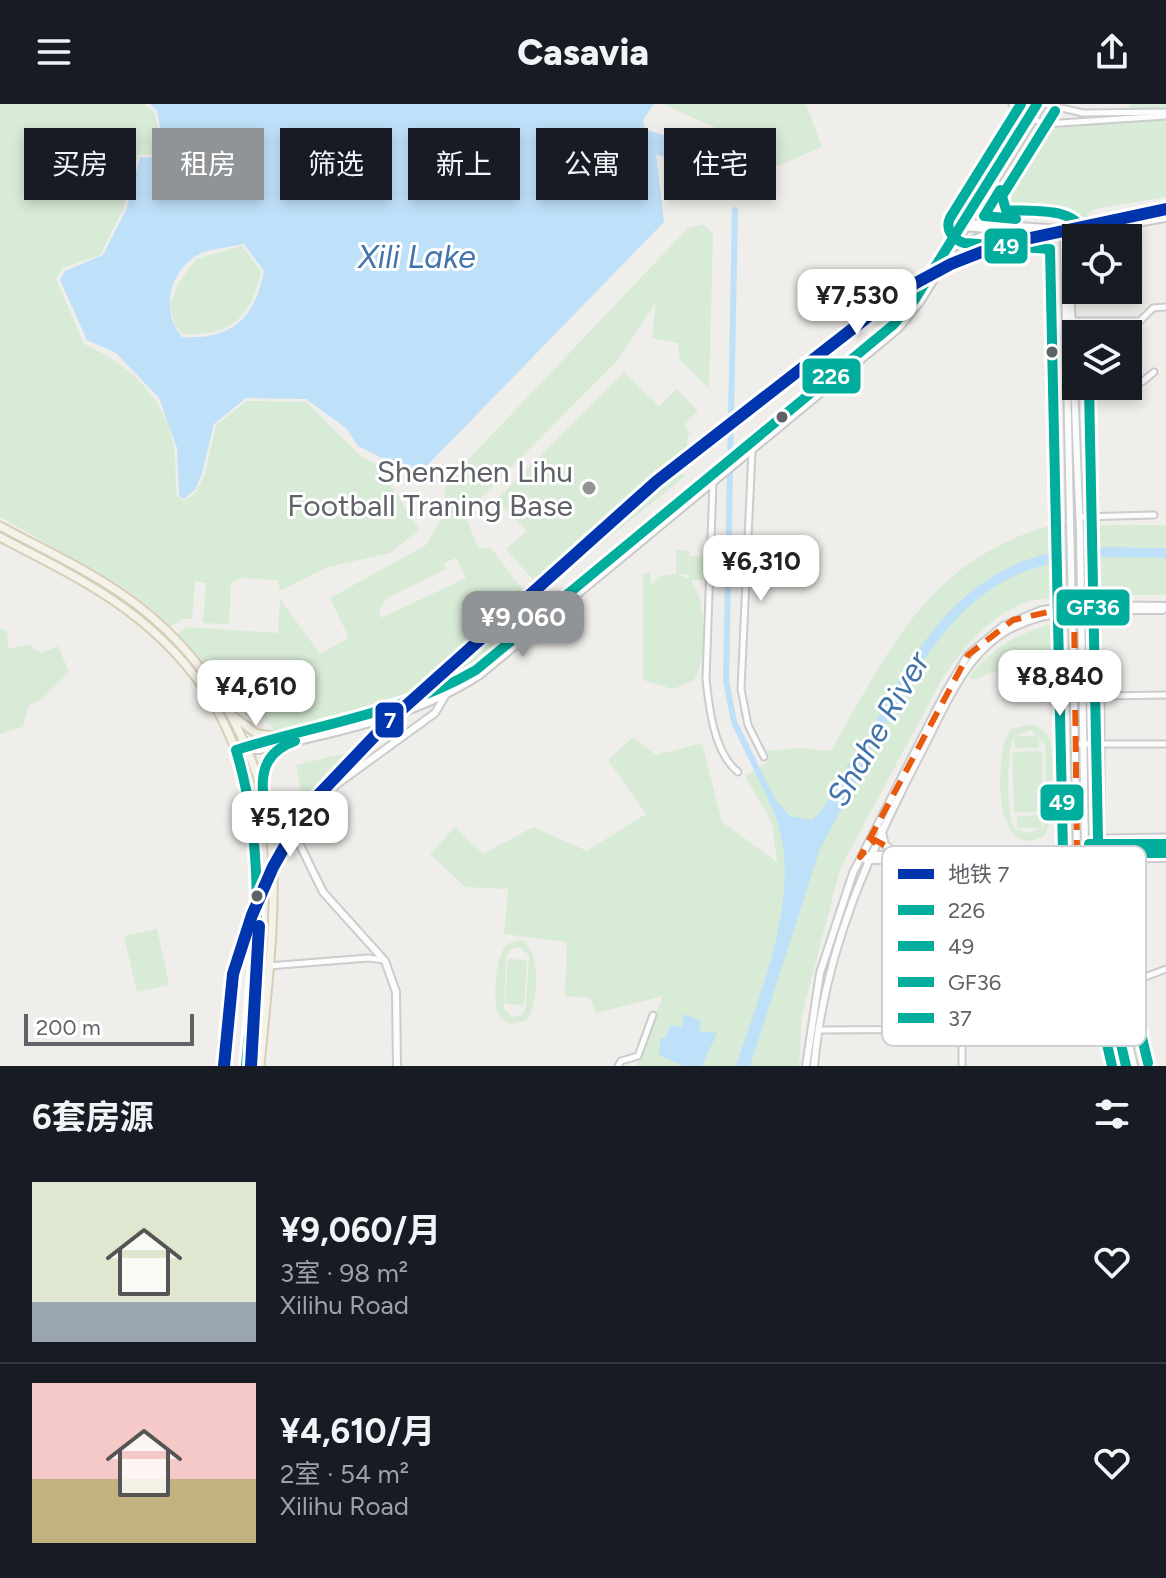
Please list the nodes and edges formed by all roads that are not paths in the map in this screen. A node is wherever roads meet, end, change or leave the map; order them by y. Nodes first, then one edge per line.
1 (1012, 104) edge
2 (1041, 104) edge
3 (1166, 114) edge
4 (1083, 116) junction
5 (1031, 119) junction
6 (988, 192) junction
7 (1166, 211) edge
8 (1166, 218) edge
9 (1107, 224) edge
10 (1126, 224) edge
11 (966, 225) junction
12 (1004, 229) junction
13 (1062, 233) edge
14 (954, 248) junction
15 (1069, 304) edge
16 (1166, 307) edge
17 (1141, 320) edge
18 (1154, 372) dead end
19 (1142, 382) edge
20 (1077, 400) edge
21 (750, 448) junction
22 (728, 467) junction
23 (713, 482) junction
24 (1154, 515) dead end
25 (1080, 517) junction
26 (0, 526) edge
27 (1077, 533) junction
28 (0, 537) edge
29 (1166, 606) edge
30 (1078, 609) junction
31 (1166, 695) edge
32 (445, 696) junction
33 (230, 715) junction
34 (285, 740) junction
35 (1079, 744) junction
36 (1101, 744) junction
37 (1166, 744) edge
38 (247, 749) junction
39 (236, 750) junction
40 (764, 757) dead end
41 (738, 772) dead end
42 (260, 788) junction
43 (881, 829) junction
44 (1166, 837) edge
45 (887, 846) edge
46 (1081, 846) edge
47 (1146, 855) edge
48 (1166, 855) edge
49 (882, 856) edge
50 (865, 857) junction
51 (882, 857) edge
52 (385, 961) junction
53 (268, 966) junction
54 (1166, 969) edge
55 (1146, 977) edge
56 (653, 1015) dead end
57 (817, 1030) junction
58 (882, 1030) edge
59 (1121, 1046) edge
60 (1128, 1046) edge
61 (246, 1066) edge
62 (260, 1066) edge
63 (397, 1066) edge
64 (618, 1066) edge
65 (806, 1066) edge
66 (814, 1066) edge
67 (1126, 1066) edge
68 (1134, 1066) edge

1 - 5 street
2 - 4 street
2 - 5 street
3 - 4 street
4 - 5 street
5 - 6 street
5 - 11 street
6 - 11 street
6 - 12 street
7 - 9 street
8 - 10 street
11 - 12 street
11 - 14 street
11 - 21 street
12 - 13 street
12 - 14 street
14 - 21 street
15 - 27 street
16 - 17 street
18 - 19 street
20 - 25 street
21 - 22 street
21 - 40 street
22 - 23 street
22 - 34 street
23 - 32 street
23 - 41 street
24 - 25 street
25 - 27 street
26 - 33 main road
27 - 30 street
28 - 39 main road
29 - 30 street
30 - 35 street
30 - 43 street
30 - 50 street
31 - 36 street
32 - 34 street
32 - 52 street
33 - 34 main road
33 - 38 main road
34 - 38 street
34 - 42 main road
35 - 36 street
35 - 46 street
36 - 37 street
36 - 44 street
38 - 39 street
38 - 42 main road
39 - 61 main road
42 - 53 main road
43 - 45 street
43 - 50 street
47 - 48 street
49 - 50 street
50 - 51 street
50 - 57 street
50 - 65 street
52 - 53 street
52 - 63 street
53 - 62 main road
54 - 55 street
56 - 64 street
57 - 58 street
57 - 66 street
59 - 67 street
60 - 68 street

